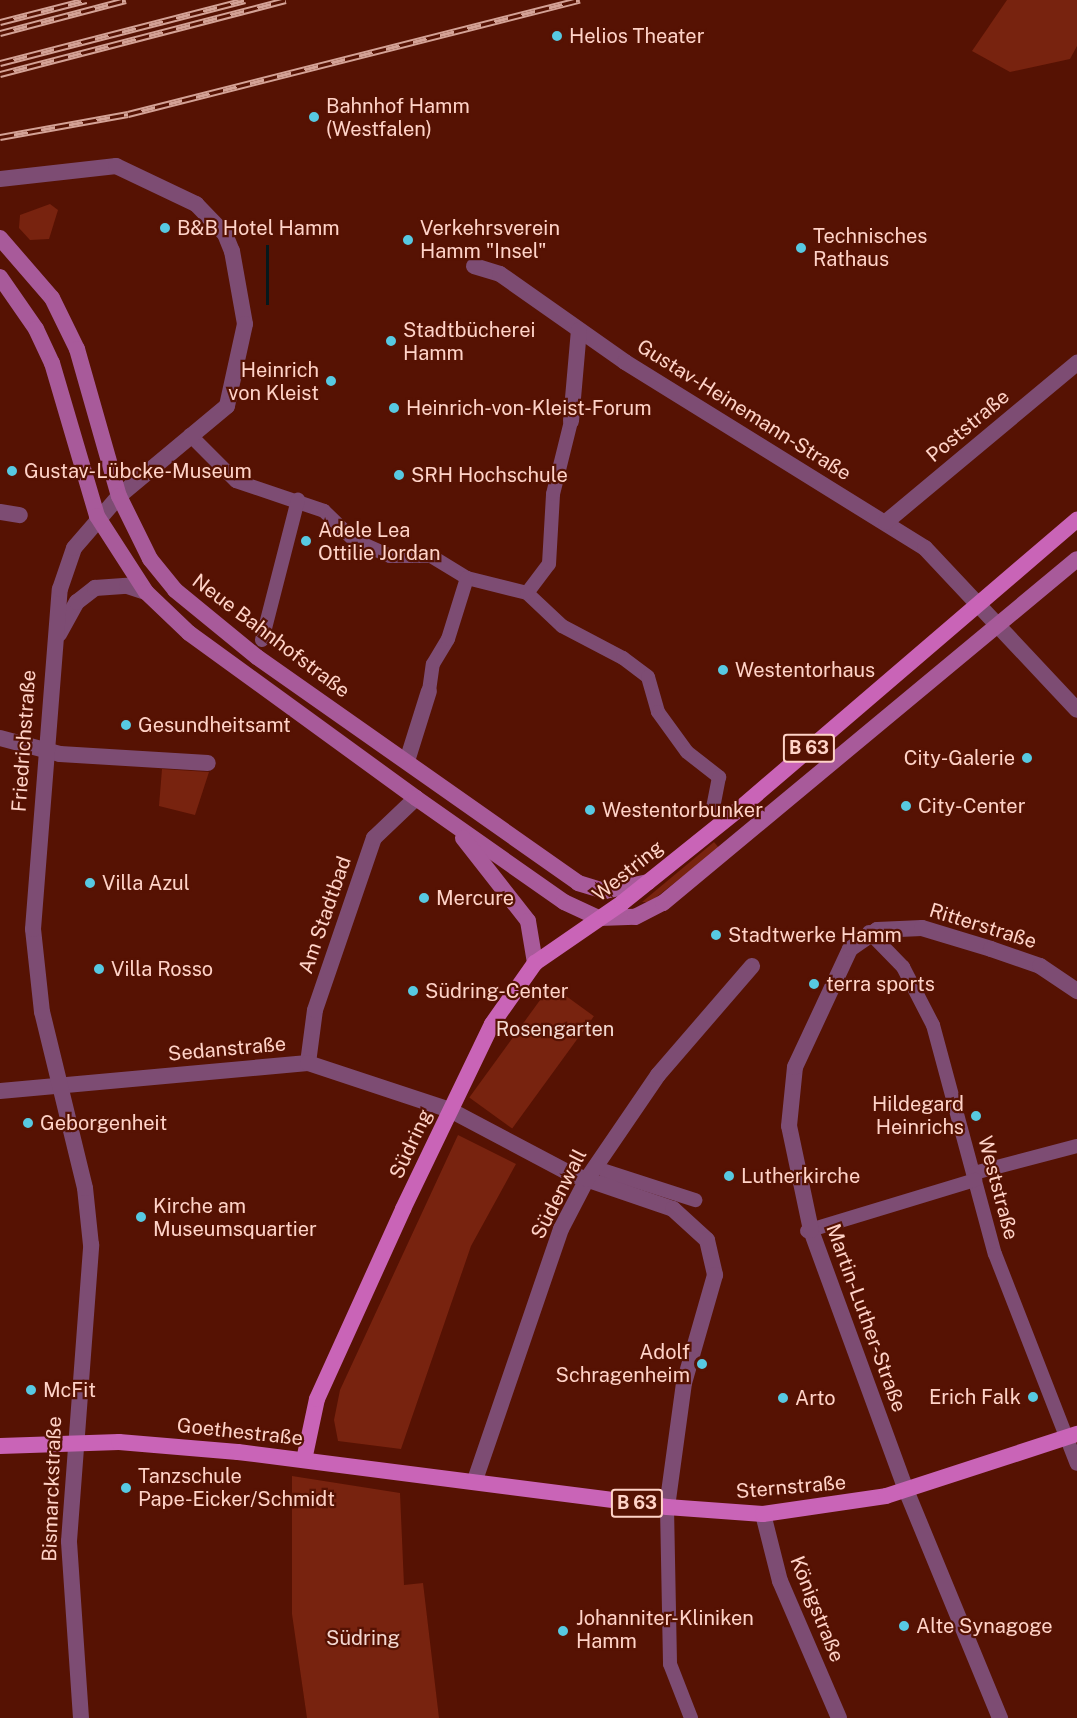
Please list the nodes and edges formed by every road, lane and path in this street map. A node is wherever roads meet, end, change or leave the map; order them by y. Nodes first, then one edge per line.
1 (0, 179) edge
2 (0, 238) edge
3 (474, 266) dead end
4 (0, 277) edge
5 (579, 330) junction
6 (1077, 363) edge
7 (571, 421) joint
8 (190, 435) junction
9 (119, 496) junction
10 (298, 500) junction
11 (0, 512) edge
12 (20, 515) dead end
13 (97, 516) junction
14 (1077, 520) edge
15 (886, 522) junction
16 (1077, 559) edge
17 (467, 578) junction
18 (146, 592) junction
19 (526, 593) junction
20 (981, 605) junction
21 (999, 623) junction
22 (262, 640) dead end
23 (52, 649) junction
24 (429, 691) joint
25 (1077, 710) edge
26 (0, 738) edge
27 (44, 746) junction
28 (407, 761) junction
29 (208, 763) dead end
30 (416, 798) junction
31 (713, 807) dead end
32 (449, 821) junction
33 (648, 882) junction
34 (599, 918) junction
35 (869, 932) junction
36 (535, 963) junction
37 (752, 966) dead end
38 (1077, 991) edge
39 (308, 1063) junction
40 (59, 1086) junction
41 (0, 1091) edge
42 (450, 1110) junction
43 (1077, 1146) edge
44 (605, 1171) dead end
45 (974, 1177) junction
46 (587, 1179) junction
47 (695, 1200) dead end
48 (809, 1231) junction
49 (1072, 1436) edge
50 (72, 1442) junction
51 (0, 1446) edge
52 (304, 1460) junction
53 (1077, 1464) edge
54 (475, 1480) junction
55 (906, 1490) junction
56 (667, 1507) junction
57 (763, 1514) junction
58 (81, 1718) edge
59 (691, 1718) edge
60 (839, 1718) edge
61 (1000, 1718) edge

1 - 8 street, Friedrichstraße
2 - 9 main road, Neue Bahnhofstraße
3 - 5 street, Gustav-Heinemann-Straße
4 - 13 main road
5 - 7 street
5 - 15 street, Gustav-Heinemann-Straße
6 - 15 street, Poststraße
7 - 19 street
8 - 9 street, Friedrichstraße
8 - 10 street
9 - 13 street, Friedrichstraße
9 - 28 main road, Neue Bahnhofstraße
10 - 17 street
10 - 22 street
11 - 12 street
13 - 18 main road
13 - 23 street, Friedrichstraße
14 - 20 main road, B 63
15 - 20 street, Gustav-Heinemann-Straße
16 - 21 main road, B 63
17 - 19 street
17 - 24 street
18 - 23 street, Friedrichstraße
18 - 30 main road
19 - 31 street
20 - 21 street, Gustav-Heinemann-Straße
20 - 33 main road, Westring / B 63
21 - 25 street, Gustav-Heinemann-Straße
21 - 34 main road, Westring / B 63
23 - 27 street, Friedrichstraße
24 - 28 street
26 - 27 street
27 - 29 street
27 - 40 street, Friedrichstraße
28 - 33 main road, Neue Bahnhofstraße
30 - 32 main road
30 - 39 street, Am Stadtbad
32 - 34 main road
32 - 36 main road
33 - 34 main road, Westring / B 63
34 - 36 main road, Südring / B 63
35 - 38 street, Ritterstraße
35 - 45 street, Weststraße
35 - 48 street, Martin-Luther-Straße
36 - 42 main road, Südring / B 63
37 - 46 street, Südenwall
39 - 40 street, Sedanstraße
39 - 42 street, Sedanstraße
40 - 41 street, Sedanstraße
40 - 50 street, Bismarckstraße
42 - 46 street, Sedanstraße
42 - 52 main road, Südring / B 63
43 - 45 street
44 - 47 street
45 - 48 street
45 - 49 street, Weststraße
46 - 54 street, Südenwall
46 - 56 street, Sedanstraße
48 - 55 street, Martin-Luther-Straße
49 - 53 street, Weststraße
49 - 55 main road, Sternstraße / B 63
50 - 51 main road, Goethestraße / B 63
50 - 52 main road, Goethestraße / B 63
50 - 58 street, Bismarckstraße
52 - 54 main road, Goethestraße / B 63
54 - 56 main road, Sternstraße / B 63
55 - 57 main road, Sternstraße / B 63
55 - 61 street, Martin-Luther-Straße
56 - 57 main road, Sternstraße / B 63
56 - 59 street
57 - 60 street, Königstraße

